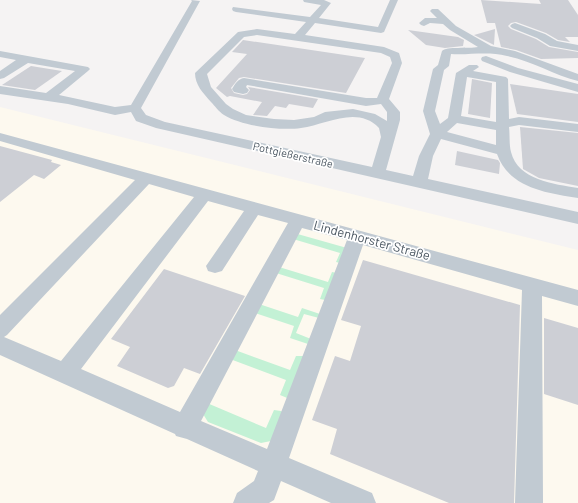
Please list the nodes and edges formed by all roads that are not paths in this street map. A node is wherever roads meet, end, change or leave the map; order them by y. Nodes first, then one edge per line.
1 (306, 0) edge
2 (394, 0) edge
3 (195, 1) edge
4 (328, 2) edge
5 (236, 9) dead end
6 (435, 11) dead end
7 (312, 20) junction
8 (446, 21) junction
9 (424, 23) dead end
10 (515, 26) dead end
11 (298, 37) junction
12 (578, 48) edge
13 (484, 53) junction
14 (0, 54) edge
15 (26, 59) junction
16 (462, 73) junction
17 (1, 74) edge
18 (578, 78) edge
19 (578, 88) edge
20 (0, 90) edge
21 (243, 90) dead end
22 (49, 97) junction
23 (382, 99) junction
24 (135, 108) junction
25 (454, 119) junction
26 (503, 125) junction
27 (578, 128) edge
28 (437, 134) junction
29 (0, 136) edge
30 (388, 136) junction
31 (503, 151) junction
32 (377, 174) junction
33 (146, 178) junction
34 (419, 182) junction
35 (578, 193) edge
36 (205, 194) junction
37 (254, 208) junction
38 (578, 218) edge
39 (298, 220) junction
40 (358, 236) junction
41 (215, 266) dead end
42 (532, 285) junction
43 (578, 298) edge
44 (0, 329) edge
45 (0, 345) edge
46 (64, 374) junction
47 (185, 427) junction
48 (274, 465) junction
49 (247, 503) edge
50 (362, 503) edge
51 (529, 503) edge

1 - 4 street
2 - 7 street
3 - 24 street
4 - 7 street
5 - 7 street
6 - 8 street
7 - 11 street
8 - 9 street
8 - 13 street
10 - 12 street
11 - 23 street
11 - 30 street
13 - 16 street
13 - 18 street
13 - 19 street
13 - 28 street
14 - 15 street
15 - 17 street
15 - 22 street
16 - 25 street
16 - 26 street
20 - 22 street
21 - 23 street
22 - 24 street
23 - 30 street
24 - 32 street, Pottgießerstraße
25 - 26 street
25 - 28 street
26 - 27 street
26 - 31 street
28 - 31 street
28 - 34 street
29 - 33 street, Lindenhorster Straße
30 - 32 street
31 - 35 street
32 - 34 street, Pottgießerstraße
33 - 36 street, Lindenhorster Straße
33 - 44 street
34 - 38 street, Pottgießerstraße
36 - 37 street, Lindenhorster Straße
36 - 46 street
37 - 39 street, Lindenhorster Straße
37 - 41 street
39 - 40 street, Lindenhorster Straße
39 - 47 street
40 - 42 street, Lindenhorster Straße
40 - 48 street
42 - 43 street, Lindenhorster Straße
42 - 51 street
45 - 46 street
46 - 47 street
47 - 48 street
48 - 49 street
48 - 50 street

